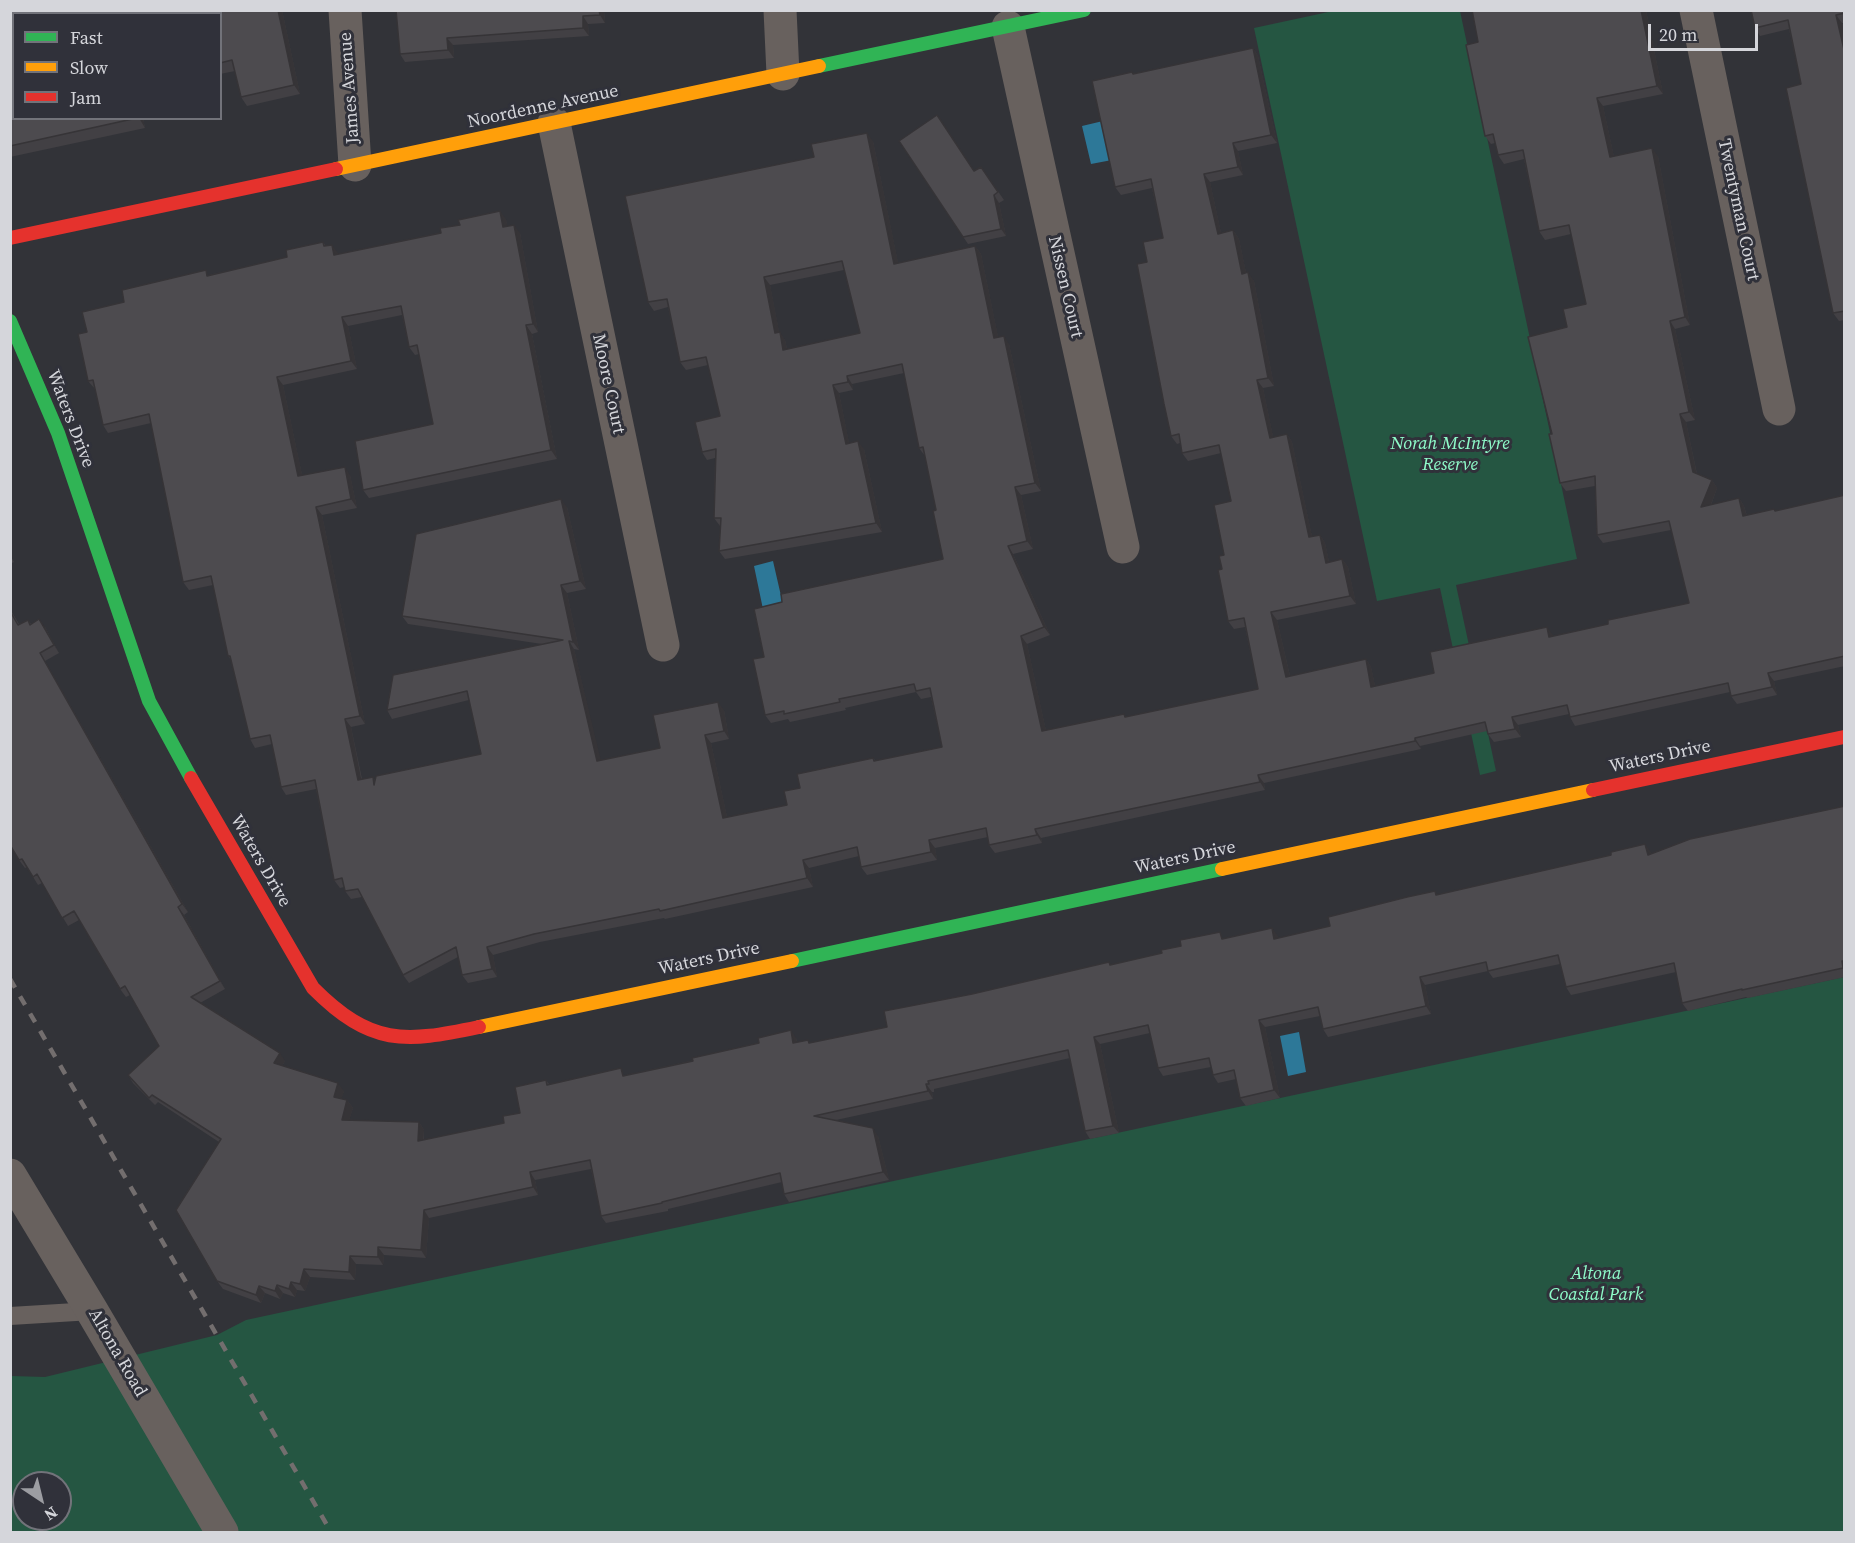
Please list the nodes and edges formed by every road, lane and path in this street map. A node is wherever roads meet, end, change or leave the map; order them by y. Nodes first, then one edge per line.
1 (345, 10) edge
2 (780, 10) edge
3 (1084, 10) edge
4 (1696, 10) edge
5 (1008, 27) junction
6 (783, 74) junction
7 (554, 123) junction
8 (355, 165) junction
9 (10, 238) edge
10 (10, 321) edge
11 (1779, 409) dead end
12 (1123, 547) dead end
13 (663, 645) dead end
14 (1845, 737) edge
15 (10, 1175) edge
16 (92, 1311) junction
17 (10, 1316) edge
18 (222, 1533) edge

1 - 8 street, James Avenue
2 - 6 street
3 - 5 street, Noordenne Avenue
4 - 11 street, Twentyman Court
5 - 6 street, Noordenne Avenue
5 - 12 street, Nissen Court
6 - 7 street, Noordenne Avenue
7 - 8 street, Noordenne Avenue
7 - 13 street, Moore Court
8 - 9 street, Noordenne Avenue
10 - 14 street, Waters Drive
15 - 16 street, Altona Road
16 - 17 lane
16 - 18 street, Altona Road

